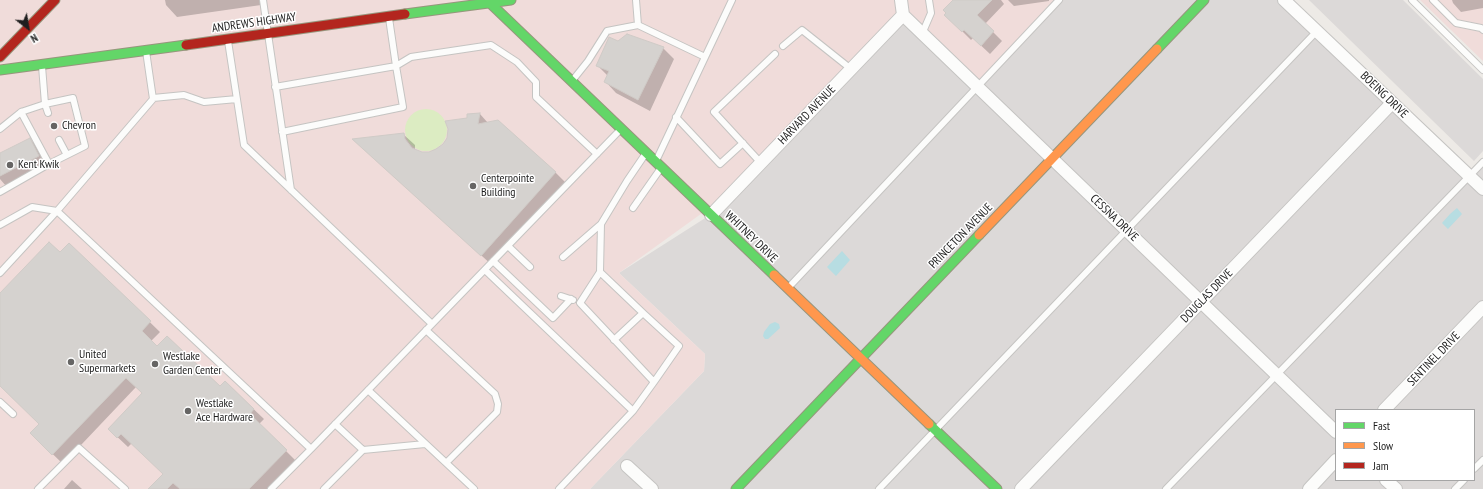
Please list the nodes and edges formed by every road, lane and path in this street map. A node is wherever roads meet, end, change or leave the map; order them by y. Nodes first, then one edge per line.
1 (263, 0) edge
2 (511, 0) edge
3 (636, 0) edge
4 (732, 0) edge
5 (901, 0) edge
6 (929, 0) edge
7 (1059, 0) edge
8 (1204, 0) edge
9 (1284, 0) edge
10 (1412, 0) edge
11 (1433, 0) edge
12 (50, 3) edge
13 (468, 3) edge
14 (490, 3) junction
15 (447, 4) edge
16 (903, 15) junction
17 (389, 17) junction
18 (638, 25) junction
19 (1482, 29) edge
20 (1317, 32) junction
21 (267, 33) junction
22 (922, 34) junction
23 (227, 39) junction
24 (783, 46) dead end
25 (146, 50) junction
26 (775, 54) dead end
27 (0, 57) edge
28 (705, 57) junction
29 (42, 64) junction
30 (396, 66) junction
31 (851, 69) junction
32 (0, 70) edge
33 (1483, 70) edge
34 (572, 82) junction
35 (275, 87) junction
36 (977, 87) junction
37 (153, 98) junction
38 (237, 99) junction
39 (1392, 103) junction
40 (45, 104) junction
41 (20, 112) junction
42 (48, 113) dead end
43 (676, 117) junction
44 (0, 129) edge
45 (621, 129) junction
46 (282, 132) junction
47 (59, 140) dead end
48 (743, 143) junction
49 (646, 153) junction
50 (597, 154) junction
51 (67, 155) junction
52 (1052, 159) junction
53 (1483, 162) edge
54 (761, 163) junction
55 (48, 164) junction
56 (658, 165) junction
57 (1469, 176) junction
58 (1483, 189) edge
59 (291, 190) junction
60 (0, 192) edge
61 (633, 208) dead end
62 (57, 211) junction
63 (711, 215) junction
64 (601, 224) junction
65 (0, 225) edge
66 (1127, 231) junction
67 (508, 246) junction
68 (563, 257) dead end
69 (493, 261) junction
70 (530, 267) dead end
71 (485, 270) junction
72 (600, 272) junction
73 (0, 273) edge
74 (788, 288) junction
75 (561, 296) dead end
76 (571, 300) junction
77 (1202, 302) junction
78 (580, 303) junction
79 (1483, 307) edge
80 (643, 313) junction
81 (432, 324) junction
82 (426, 330) junction
83 (614, 340) junction
84 (861, 359) junction
85 (1277, 375) junction
86 (654, 382) junction
87 (368, 390) junction
88 (0, 402) edge
89 (1385, 409) edge
90 (633, 411) junction
91 (13, 414) dead end
92 (335, 424) junction
93 (935, 430) junction
94 (1335, 431) edge
95 (425, 444) junction
96 (311, 449) junction
97 (363, 450) junction
98 (1483, 460) edge
99 (1335, 461) edge
100 (446, 463) junction
101 (628, 466) dead end
102 (1475, 468) edge
103 (1387, 481) edge
104 (1463, 481) edge
105 (38, 489) edge
106 (125, 489) edge
107 (271, 489) edge
108 (324, 489) edge
109 (474, 489) edge
110 (559, 489) edge
111 (652, 489) edge
112 (736, 489) edge
113 (878, 489) edge
114 (996, 489) edge
115 (1022, 489) edge
116 (1166, 489) edge
117 (1308, 489) edge
118 (1396, 489) edge
119 (1455, 489) edge

1 - 21 lane
2 - 14 street, ANDREWS HIGHWAY
3 - 18 lane
4 - 28 lane
5 - 16 street
6 - 22 lane
7 - 36 lane
8 - 52 street, PRINCETON AVENUE
9 - 20 street, BOEING DRIVE
10 - 33 lane
11 - 19 lane
12 - 27 street
13 - 14 street, ANDREWS HIGHWAY
13 - 15 street, ANDREWS HIGHWAY
14 - 34 street, WHITNEY DRIVE
15 - 17 street, ANDREWS HIGHWAY
16 - 22 street, CESSNA DRIVE
16 - 31 street, HARVARD AVENUE
17 - 21 street, ANDREWS HIGHWAY
17 - 30 lane
18 - 28 lane
18 - 34 lane
20 - 39 street, BOEING DRIVE
20 - 66 lane
21 - 23 street, ANDREWS HIGHWAY
21 - 35 lane
22 - 36 street, CESSNA DRIVE
23 - 25 street, ANDREWS HIGHWAY
23 - 38 lane
24 - 31 lane
25 - 29 street, ANDREWS HIGHWAY
25 - 37 lane
26 - 48 lane
28 - 43 lane
29 - 32 street, ANDREWS HIGHWAY
29 - 40 lane
30 - 35 lane
30 - 46 lane
30 - 50 lane
31 - 54 street, HARVARD AVENUE
34 - 45 street, WHITNEY DRIVE
35 - 46 lane
36 - 52 street, CESSNA DRIVE
36 - 74 lane
37 - 38 lane
37 - 62 lane
38 - 59 lane
39 - 57 street, BOEING DRIVE
39 - 77 street, DOUGLAS DRIVE
40 - 41 lane
40 - 42 lane
40 - 51 lane
41 - 44 lane
41 - 55 lane
43 - 48 lane
43 - 56 lane
45 - 49 street, WHITNEY DRIVE
45 - 50 lane
46 - 59 lane
47 - 51 lane
48 - 54 lane
49 - 56 street, WHITNEY DRIVE
49 - 64 lane
50 - 67 lane
51 - 55 lane
52 - 66 street, CESSNA DRIVE
52 - 84 street, PRINCETON AVENUE
53 - 57 lane
54 - 63 street, HARVARD AVENUE
55 - 60 lane
56 - 61 lane
56 - 63 street, WHITNEY DRIVE
57 - 58 street, BOEING DRIVE
57 - 85 lane
59 - 81 lane
62 - 65 lane
62 - 73 lane
62 - 96 lane
63 - 74 street, WHITNEY DRIVE
64 - 68 lane
64 - 72 lane
66 - 77 street, CESSNA DRIVE
66 - 93 lane
67 - 69 lane
67 - 70 lane
69 - 71 lane
69 - 76 lane
71 - 81 lane
71 - 90 lane
72 - 78 lane
72 - 80 lane
74 - 84 street, WHITNEY DRIVE
75 - 76 lane
76 - 78 lane
77 - 85 street, CESSNA DRIVE
77 - 115 street, DOUGLAS DRIVE
78 - 83 lane
79 - 89 street, SENTINEL DRIVE
80 - 83 lane
80 - 86 lane
81 - 82 lane
82 - 87 lane
82 - 100 lane
83 - 86 lane
84 - 93 street, WHITNEY DRIVE
84 - 112 street, PRINCETON AVENUE
85 - 94 street, CESSNA DRIVE
85 - 116 lane
86 - 90 lane
87 - 92 lane
87 - 95 lane
88 - 91 lane
90 - 110 lane
92 - 96 lane
92 - 97 lane
93 - 113 lane
93 - 114 street, WHITNEY DRIVE
95 - 97 lane
95 - 100 lane
96 - 107 lane
97 - 108 lane
98 - 102 lane
99 - 117 street
100 - 109 lane
101 - 111 street
103 - 118 street
104 - 119 lane
105 - 106 lane

